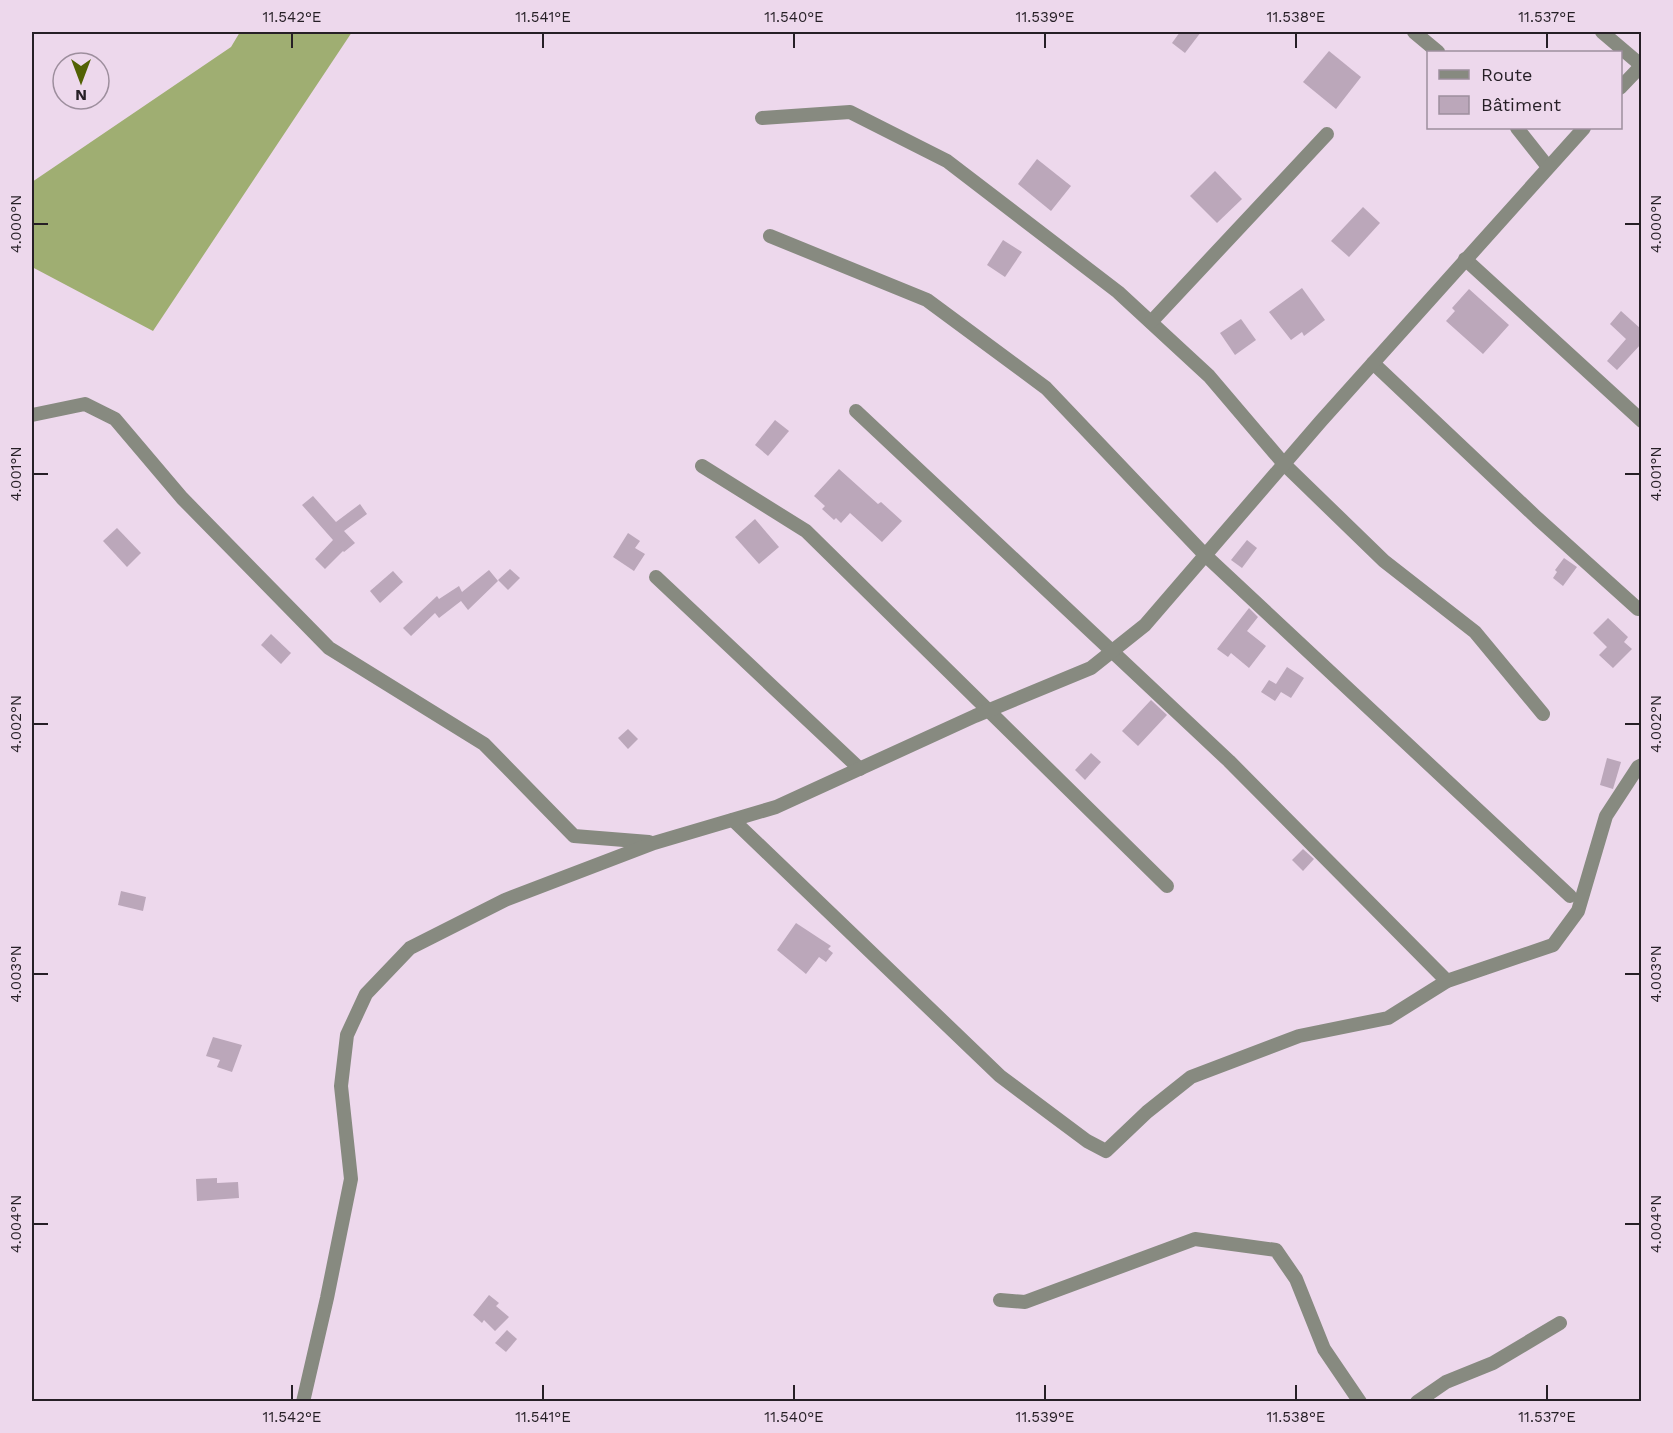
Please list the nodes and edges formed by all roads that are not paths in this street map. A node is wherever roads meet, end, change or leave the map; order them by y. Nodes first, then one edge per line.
1 (1414, 32) edge
2 (1602, 32) edge
3 (1437, 51) edge
4 (1641, 66) edge
5 (1622, 86) edge
6 (762, 118) dead end
7 (1518, 129) edge
8 (1583, 129) edge
9 (1327, 134) dead end
10 (1548, 167) junction
11 (770, 236) dead end
12 (1465, 259) junction
13 (1151, 322) junction
14 (1373, 363) junction
15 (856, 411) dead end
16 (32, 415) edge
17 (1641, 421) edge
18 (1284, 464) junction
19 (702, 466) dead end
20 (1205, 555) junction
21 (656, 577) dead end
22 (1638, 609) dead end
23 (1112, 651) junction
24 (987, 711) junction
25 (1543, 714) dead end
26 (1641, 765) edge
27 (860, 769) junction
28 (733, 820) junction
29 (654, 843) junction
30 (1167, 886) dead end
31 (1570, 896) dead end
32 (1447, 981) junction
33 (1000, 1300) dead end
34 (1560, 1323) dead end
35 (303, 1401) edge
36 (1360, 1401) edge
37 (1417, 1401) edge

1 - 3 street
2 - 4 street
4 - 5 street
6 - 13 street
7 - 10 street
8 - 10 street
9 - 13 street
10 - 12 street
11 - 20 street
12 - 14 street
12 - 17 street
13 - 18 street
14 - 18 street
14 - 22 street
15 - 23 street
16 - 29 street
18 - 20 street
18 - 25 street
19 - 24 street
20 - 23 street
20 - 31 street
21 - 27 street
23 - 24 street
23 - 32 street
24 - 27 street
24 - 30 street
26 - 32 street
27 - 28 street
28 - 29 street
28 - 32 street
29 - 35 street
33 - 36 street
34 - 37 street

